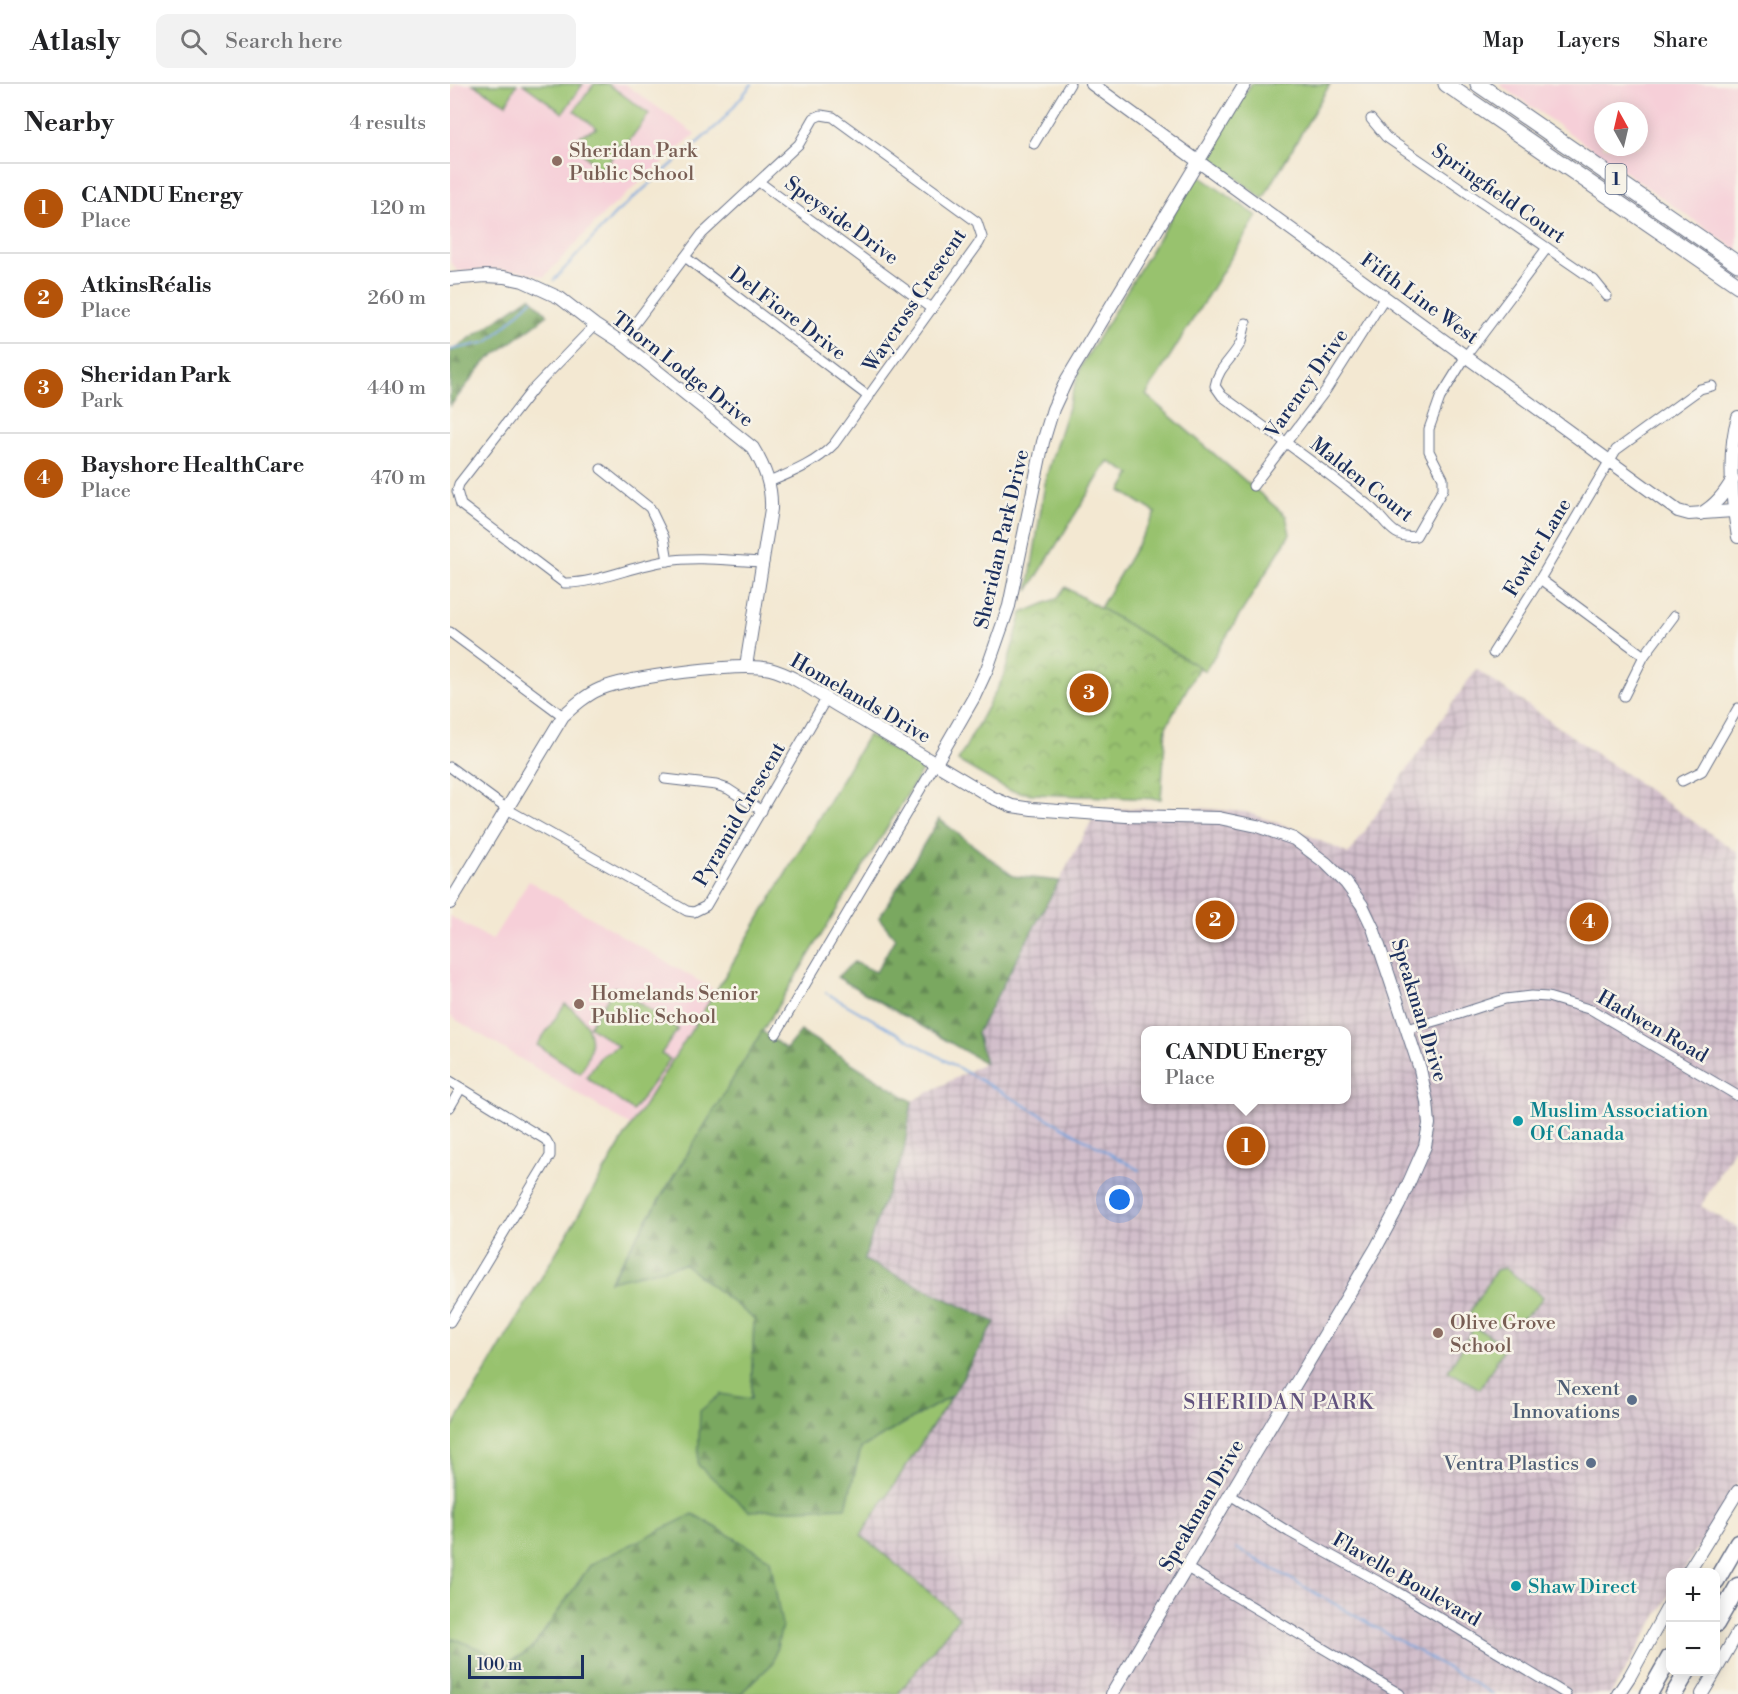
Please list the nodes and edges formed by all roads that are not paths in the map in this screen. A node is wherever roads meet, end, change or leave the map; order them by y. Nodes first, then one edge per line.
1 (1070, 84) edge
2 (1092, 84) edge
3 (1245, 84) edge
4 (1446, 84) edge
5 (1478, 84) edge
6 (1371, 118) dead end
7 (1034, 144) dead end
8 (1199, 161) junction
9 (759, 182) junction
10 (1547, 248) junction
11 (685, 257) junction
12 (1738, 264) edge
13 (1722, 274) junction
14 (450, 279) edge
15 (1738, 285) edge
16 (1738, 293) edge
17 (1607, 296) dead end
18 (1385, 297) junction
19 (932, 309) junction
20 (1246, 322) dead end
21 (595, 326) junction
22 (621, 342) junction
23 (1466, 356) junction
24 (1712, 386) dead end
25 (869, 397) junction
26 (1738, 417) edge
27 (1286, 443) junction
28 (1610, 460) junction
29 (601, 469) dead end
30 (1733, 478) junction
31 (769, 482) junction
32 (1253, 486) dead end
33 (1733, 511) junction
34 (1699, 514) junction
35 (1738, 537) edge
36 (668, 561) junction
37 (764, 562) junction
38 (1539, 579) junction
39 (1674, 616) dead end
40 (450, 632) edge
41 (1493, 652) dead end
42 (1644, 656) junction
43 (746, 666) junction
44 (1624, 696) dead end
45 (826, 699) junction
46 (1738, 708) edge
47 (563, 716) junction
48 (936, 763) junction
49 (450, 768) edge
50 (665, 779) dead end
51 (1682, 782) dead end
52 (507, 809) junction
53 (762, 811) junction
54 (450, 903) edge
55 (1407, 1029) junction
56 (776, 1034) dead end
57 (450, 1081) edge
58 (461, 1088) junction
59 (1738, 1096) edge
60 (450, 1107) edge
61 (450, 1322) edge
62 (1738, 1491) edge
63 (1230, 1495) junction
64 (1738, 1543) edge
65 (1187, 1568) junction
66 (1690, 1568) edge
67 (1720, 1574) edge
68 (1738, 1586) edge
69 (1666, 1612) edge
70 (1717, 1622) edge
71 (1738, 1632) edge
72 (1720, 1663) edge
73 (1666, 1665) edge
74 (1685, 1676) edge
75 (1712, 1676) edge
76 (1112, 1694) edge
77 (1400, 1694) edge
78 (1566, 1694) edge
79 (1618, 1694) edge
80 (1649, 1694) edge
81 (1674, 1694) edge
82 (1702, 1694) edge

1 - 7 street
2 - 8 street, Fifth Line West
3 - 8 street, Sheridan Park Drive
4 - 13 main road, 1
5 - 12 main road, 1
6 - 10 street, Springfield Court
8 - 18 street, Fifth Line West
8 - 48 street, Sheridan Park Drive
9 - 11 street, Waycross Crescent
9 - 19 street, Speyside Drive
9 - 19 street, Waycross Crescent
10 - 17 street, Springfield Court
10 - 23 street
11 - 22 street, Waycross Crescent
11 - 25 street, Del Fiore Drive
13 - 15 main road, 1
13 - 16 street
14 - 21 street, Thorn Lodge Drive
18 - 23 street, Fifth Line West
18 - 27 street, Varency Drive
19 - 25 street, Waycross Crescent
20 - 27 street, Malden Court
21 - 22 street, Thorn Lodge Drive
21 - 36 street
22 - 31 street, Thorn Lodge Drive
23 - 27 street, Malden Court
23 - 28 street, Fifth Line West
24 - 28 street, Fowler Lane
25 - 31 street, Waycross Crescent
26 - 30 street
27 - 32 street, Varency Drive
28 - 34 street, Fifth Line West
28 - 38 street, Fowler Lane
29 - 36 street
30 - 33 street
30 - 34 street
31 - 37 street, Thorn Lodge Drive
33 - 34 street, Fifth Line West
33 - 35 street
36 - 37 street
37 - 43 street, Thorn Lodge Drive
38 - 41 street, Fowler Lane
38 - 42 street
39 - 42 street
40 - 47 street
42 - 44 street
43 - 45 street, Homelands Drive
43 - 47 street, Homelands Drive
45 - 48 street, Homelands Drive
45 - 53 street, Pyramid Crescent
46 - 51 street
47 - 52 street, Homelands Drive
48 - 55 street, Speakman Drive
48 - 56 street, Sheridan Park Drive
49 - 52 street
50 - 53 street
52 - 53 street, Pyramid Crescent
52 - 54 street, Homelands Drive
55 - 59 street, Hadwen Road
55 - 63 street, Speakman Drive
57 - 58 street
58 - 60 street
58 - 61 street
62 - 66 street
63 - 65 street, Speakman Drive
63 - 78 street, Flavelle Boulevard
64 - 67 highway
65 - 76 street, Speakman Drive
65 - 77 street
68 - 70 highway
69 - 79 street
71 - 72 street
73 - 80 highway
74 - 81 highway
75 - 82 street

